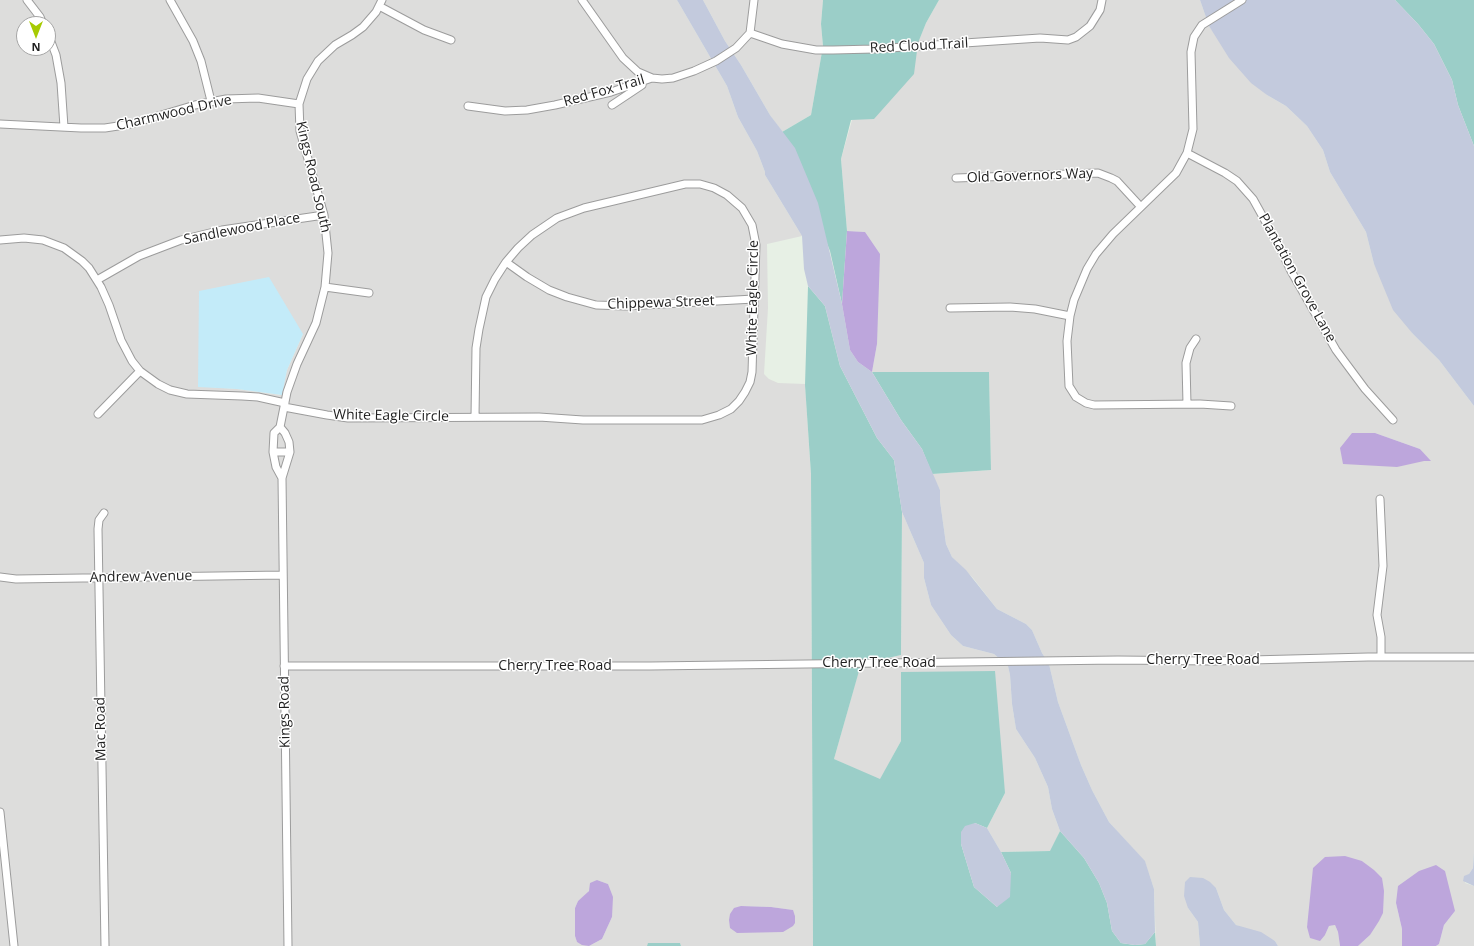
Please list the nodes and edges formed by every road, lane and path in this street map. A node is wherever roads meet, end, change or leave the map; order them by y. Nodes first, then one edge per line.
1 (27, 0) edge
2 (170, 0) edge
3 (582, 0) edge
4 (754, 0) edge
5 (1102, 0) edge
6 (1242, 0) edge
7 (381, 3) edge
8 (38, 16) edge
9 (750, 33) junction
10 (451, 40) dead end
11 (56, 55) edge
12 (652, 78) junction
13 (211, 101) junction
14 (299, 104) junction
15 (612, 105) dead end
16 (468, 106) dead end
17 (0, 124) edge
18 (64, 127) junction
19 (1187, 153) junction
20 (956, 178) dead end
21 (1140, 206) junction
22 (324, 214) junction
23 (0, 240) edge
24 (506, 262) junction
25 (97, 280) junction
26 (325, 288) junction
27 (369, 293) dead end
28 (754, 299) junction
29 (950, 308) dead end
30 (1070, 316) junction
31 (1196, 339) dead end
32 (140, 371) junction
33 (1186, 404) junction
34 (284, 405) junction
35 (1231, 406) dead end
36 (98, 414) dead end
37 (475, 417) junction
38 (1392, 420) dead end
39 (280, 427) junction
40 (273, 452) junction
41 (290, 452) junction
42 (282, 478) junction
43 (1380, 499) dead end
44 (104, 513) dead end
45 (283, 575) junction
46 (0, 577) edge
47 (99, 578) junction
48 (1381, 657) junction
49 (1474, 657) edge
50 (284, 666) junction
51 (0, 812) edge
52 (14, 946) edge
53 (105, 946) edge
54 (288, 946) edge

1 - 8 street
2 - 13 street
3 - 12 street
4 - 9 street
5 - 9 street, Red Cloud Trail
6 - 19 street
7 - 10 street
7 - 14 street, Kings Road South
9 - 12 street, Red Fox Trail
11 - 18 street
12 - 15 street
12 - 16 street, Red Fox Trail
13 - 14 street, Charmwood Drive
13 - 18 street, Charmwood Drive
14 - 22 street, Kings Road South
17 - 18 street, Charmwood Drive
19 - 21 street
19 - 38 street, Plantation Grove Lane
20 - 21 street, Old Governors Way
21 - 30 street
22 - 25 street, Sandlewood Place
22 - 26 street, Kings Road South
23 - 25 street
24 - 28 street, Chippewa Street
24 - 28 street, White Eagle Circle
24 - 37 street, White Eagle Circle
25 - 32 street
26 - 27 street
26 - 34 street, Kings Road South
28 - 37 street, White Eagle Circle
29 - 30 street
30 - 33 street
31 - 33 street
32 - 34 street
32 - 36 street
33 - 35 street
34 - 37 street, White Eagle Circle
34 - 39 street, Kings Road
39 - 40 street, Kings Road
39 - 41 street
40 - 41 street
40 - 42 street, Kings Road
41 - 42 street, Kings Road
42 - 45 street, Kings Road
43 - 48 street
44 - 47 street, Mac Road
45 - 47 street, Andrew Avenue
45 - 50 street, Kings Road
46 - 47 street, Andrew Avenue
47 - 53 street, Mac Road
48 - 49 street, Cherry Tree Road
48 - 50 street, Cherry Tree Road
50 - 54 street, Kings Road
51 - 52 street

